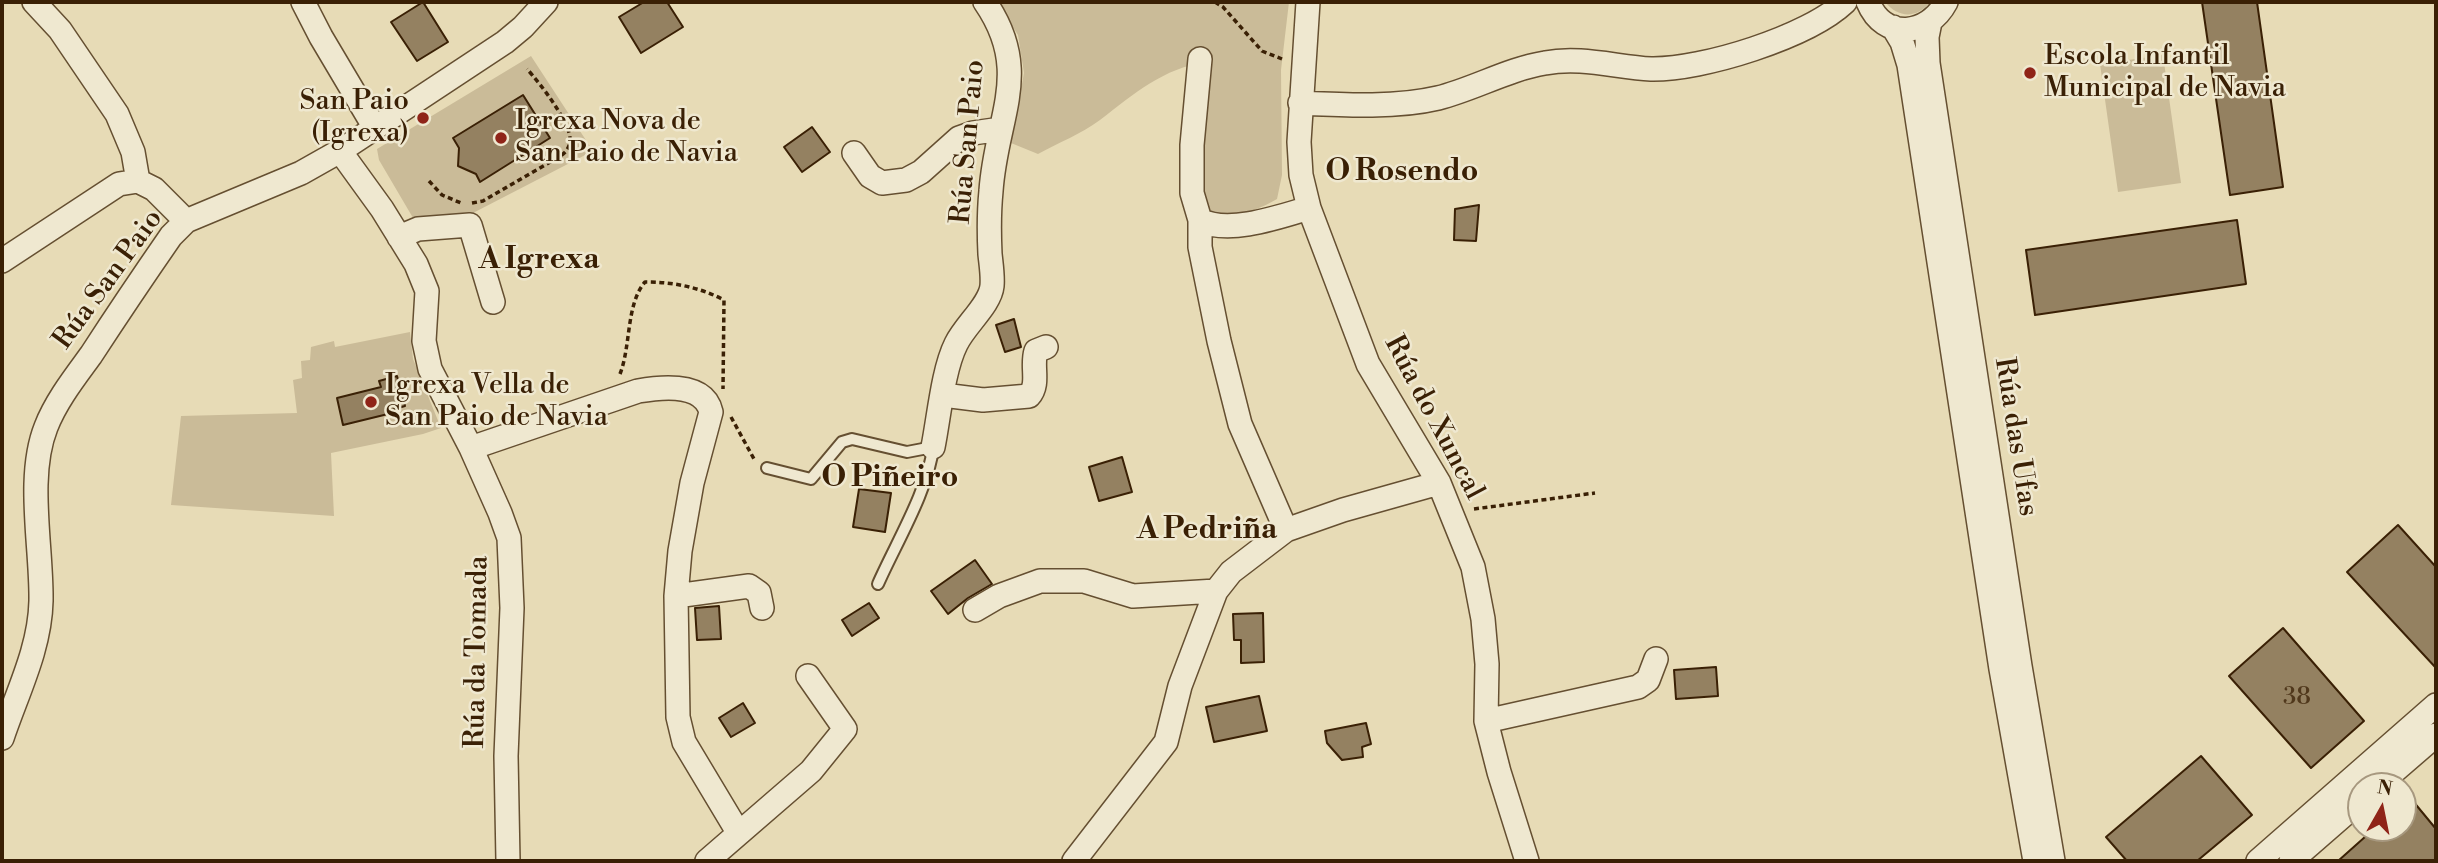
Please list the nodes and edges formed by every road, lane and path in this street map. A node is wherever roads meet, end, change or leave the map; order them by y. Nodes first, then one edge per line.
1 (34, 2) edge
2 (303, 2) edge
3 (546, 2) edge
4 (985, 2) edge
5 (1215, 2) edge
6 (1308, 2) edge
7 (1946, 2) edge
8 (1840, 7) edge
9 (1879, 15) edge
10 (1930, 22) junction
11 (1200, 59) dead end
12 (1282, 59) dead end
13 (527, 69) dead end
14 (1300, 103) junction
15 (375, 128) junction
16 (1001, 130) junction
17 (340, 151) junction
18 (854, 153) dead end
19 (138, 181) junction
20 (429, 181) dead end
21 (1309, 208) junction
22 (1200, 220) junction
23 (186, 221) junction
24 (399, 237) junction
25 (2, 261) edge
26 (493, 302) dead end
27 (1046, 347) dead end
28 (943, 395) junction
29 (933, 447) junction
30 (471, 448) junction
31 (767, 468) dead end
32 (1439, 483) junction
33 (1595, 493) dead end
34 (1451, 513) junction
35 (1286, 530) junction
36 (878, 584) dead end
37 (1216, 591) junction
38 (676, 596) junction
39 (762, 608) dead end
40 (975, 610) dead end
41 (1656, 659) dead end
42 (808, 676) dead end
43 (2436, 705) edge
44 (1486, 721) junction
45 (2436, 735) edge
46 (2, 738) edge
47 (2393, 772) edge
48 (2347, 812) edge
49 (738, 832) junction
50 (1522, 859) edge
51 (508, 861) edge
52 (707, 861) edge
53 (1074, 861) edge
54 (2035, 861) edge
55 (2053, 861) edge
56 (2258, 861) edge
57 (2291, 861) edge

1 - 19 street
2 - 15 street
3 - 15 street, Rúa San Paio
4 - 16 street, Rúa San Paio
5 - 12 path
6 - 14 street, Rúa do Xuncal
7 - 10 street
8 - 9 street
8 - 14 street
9 - 10 street
9 - 54 street, Rúa das Ufas
10 - 55 street, Rúa das Ufas
11 - 22 street
13 - 20 path
14 - 21 street, Rúa do Xuncal
15 - 17 street, Rúa San Paio
16 - 18 street
16 - 28 street, Rúa San Paio
17 - 23 street, Rúa San Paio
17 - 24 street, Rúa da Tomada
19 - 23 street
19 - 25 street
21 - 22 street
21 - 32 street, Rúa do Xuncal
22 - 35 street
23 - 46 street, Rúa San Paio
24 - 26 street
24 - 30 street, Rúa da Tomada
27 - 28 street
28 - 29 street, Rúa San Paio
29 - 31 lane
29 - 36 lane
30 - 38 street
30 - 51 street, Rúa da Tomada
32 - 34 street, Rúa do Xuncal
32 - 35 street
33 - 34 path
34 - 44 street, Rúa do Xuncal
35 - 37 street
37 - 40 street
37 - 53 street
38 - 39 street
38 - 49 street
41 - 44 street
42 - 49 street
43 - 56 street
44 - 50 street, Rúa do Xuncal
45 - 47 street
48 - 57 street
49 - 52 street

